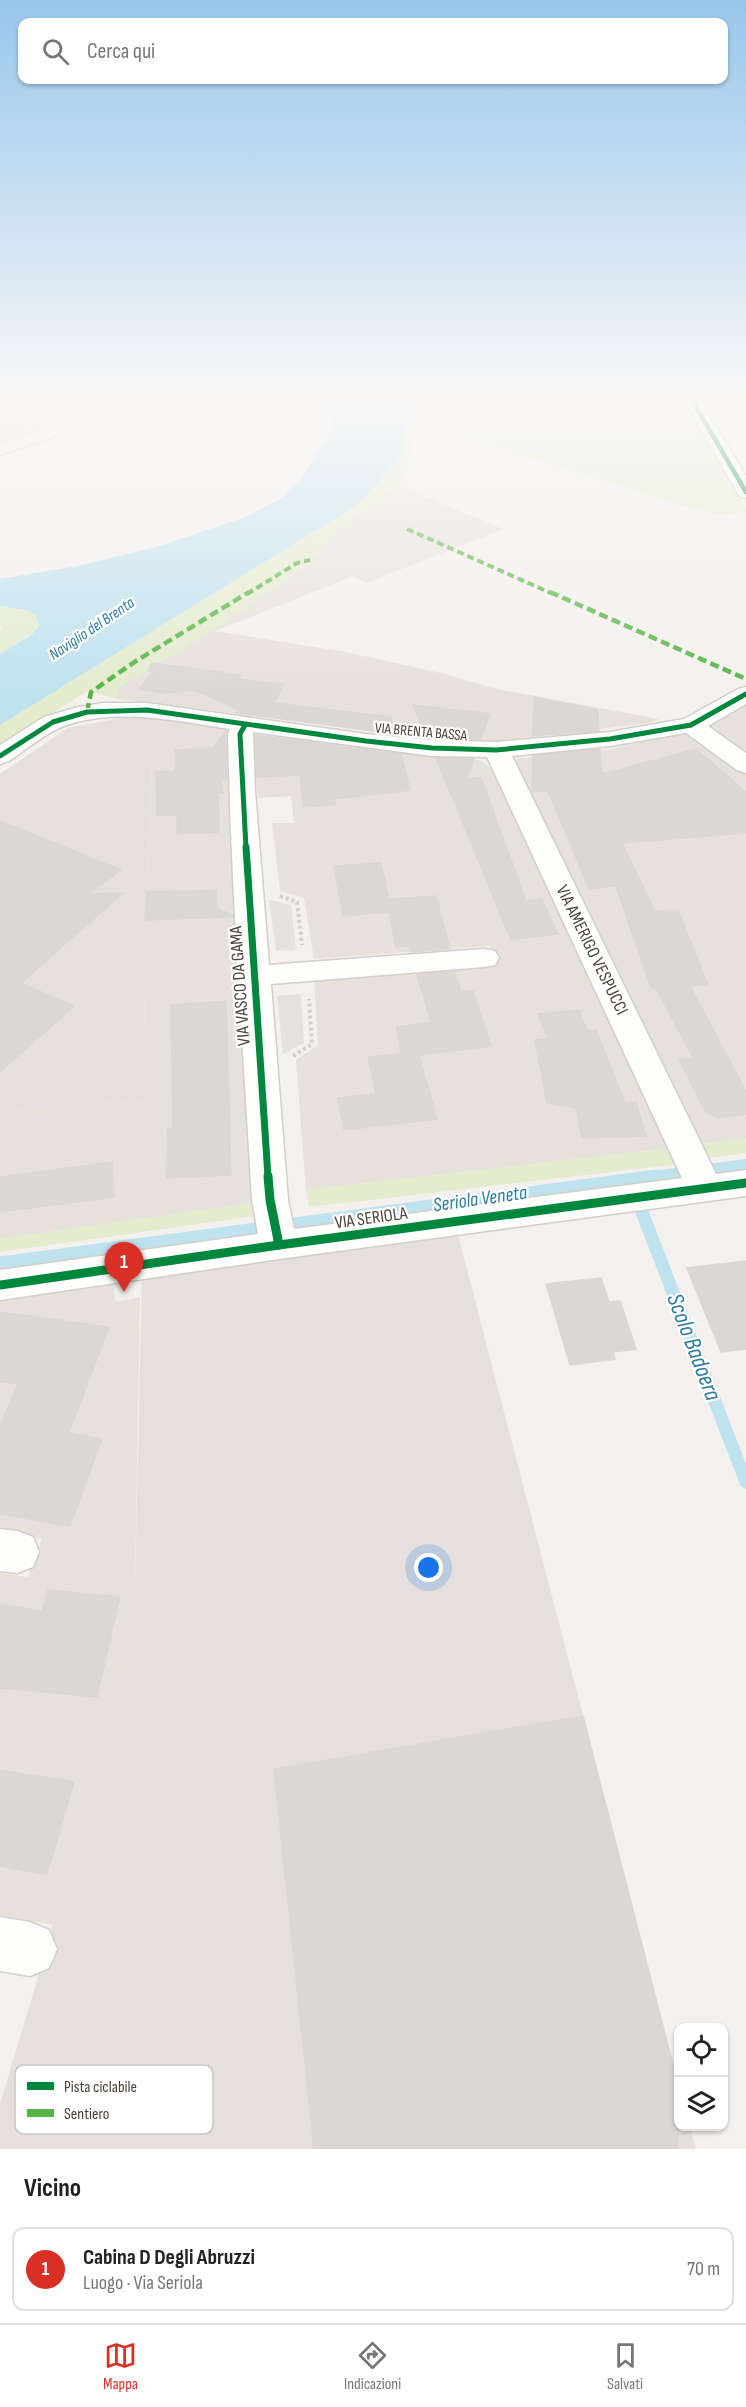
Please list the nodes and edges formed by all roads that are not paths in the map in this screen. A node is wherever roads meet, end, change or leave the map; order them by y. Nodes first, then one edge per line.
1 (746, 694) edge
2 (691, 724) junction
3 (245, 725) junction
4 (496, 750) junction
5 (0, 756) edge
6 (746, 765) edge
7 (484, 958) dead end
8 (254, 976) junction
9 (698, 1172) junction
10 (746, 1183) edge
11 (276, 1226) junction
12 (0, 1286) edge

1 - 2 street, VIA BRENTA BASSA
2 - 4 street, VIA BRENTA BASSA
2 - 6 street
3 - 4 street, VIA BRENTA BASSA
3 - 5 street, VIA BRENTA BASSA
3 - 8 street, VIA VASCO DA GAMA
4 - 9 street, VIA AMERIGO VESPUCCI
7 - 8 street
8 - 11 street, VIA VASCO DA GAMA
9 - 10 street, VIA SERIOLA
9 - 11 street, VIA SERIOLA
11 - 12 street, VIA SERIOLA

